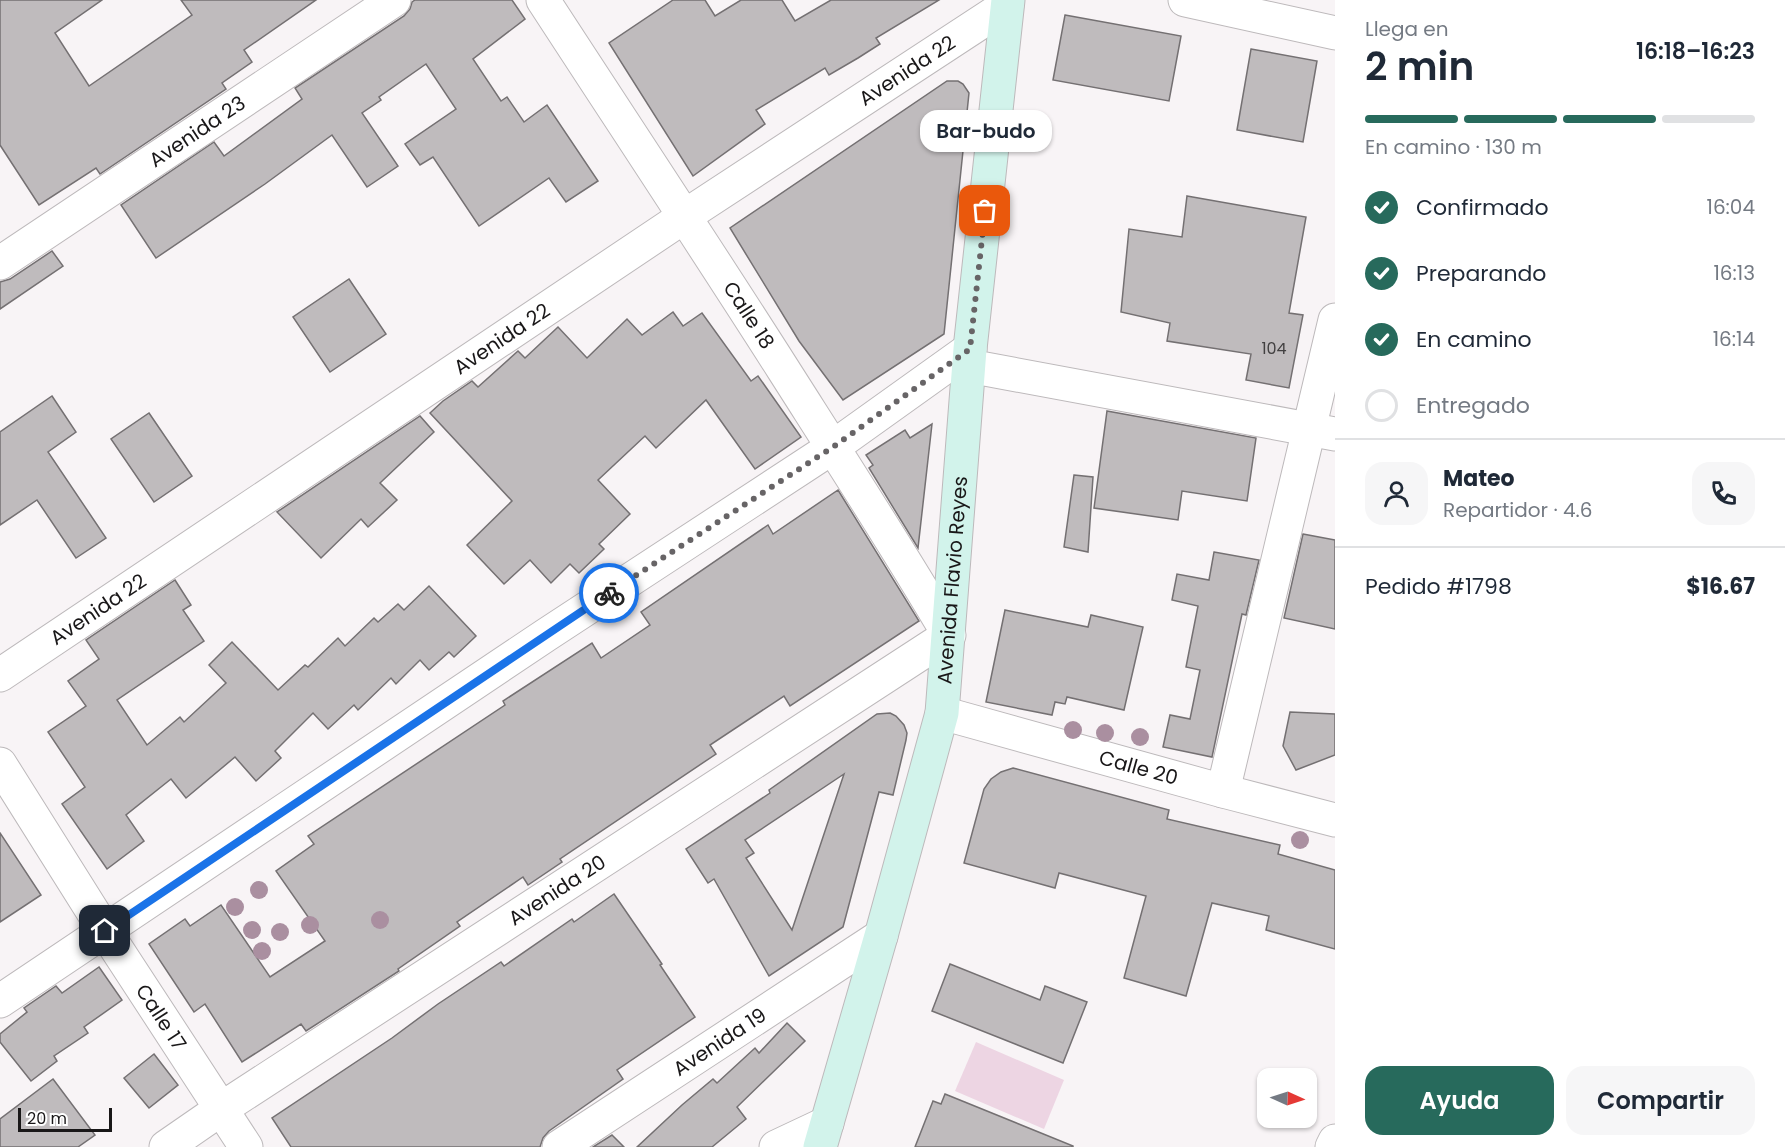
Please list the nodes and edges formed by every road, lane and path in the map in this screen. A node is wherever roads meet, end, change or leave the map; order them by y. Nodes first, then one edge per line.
1 (394, 0) edge
2 (543, 0) edge
3 (1185, 0) edge
4 (1008, 3) edge
5 (1335, 33) edge
6 (685, 216) junction
7 (0, 263) edge
8 (1335, 320) edge
9 (970, 357) junction
10 (1322, 432) edge
11 (833, 447) junction
12 (949, 635) junction
13 (0, 675) edge
14 (942, 713) junction
15 (0, 764) edge
16 (1223, 791) junction
17 (1335, 820) edge
18 (105, 931) junction
19 (881, 936) junction
20 (0, 1001) edge
21 (221, 1108) junction
22 (823, 1135) edge
23 (1335, 1141) edge
24 (166, 1147) edge
25 (246, 1147) edge
26 (560, 1147) edge
27 (776, 1147) edge
28 (1332, 1147) edge

1 - 7 street, Avenida 23
2 - 6 street, Calle 18
3 - 5 street
4 - 6 street, Avenida 22
4 - 9 street, Avenida Flavio Reyes
6 - 11 street, Calle 18
6 - 13 street, Avenida 22
8 - 10 street
9 - 10 street
9 - 11 street
9 - 12 street, Avenida Flavio Reyes
10 - 16 street
11 - 12 street, Calle 18
11 - 18 street
12 - 14 street, Avenida Flavio Reyes
12 - 21 street, Avenida 20
14 - 16 street, Calle 20
14 - 19 street, Avenida Flavio Reyes
15 - 18 street, Calle 17
16 - 17 street, Calle 20
18 - 20 street
18 - 21 street, Calle 17
19 - 22 street, Avenida Flavio Reyes
19 - 26 street, Avenida 19
21 - 24 street, Avenida 20
21 - 25 street, Calle 17
22 - 27 street
23 - 28 street

